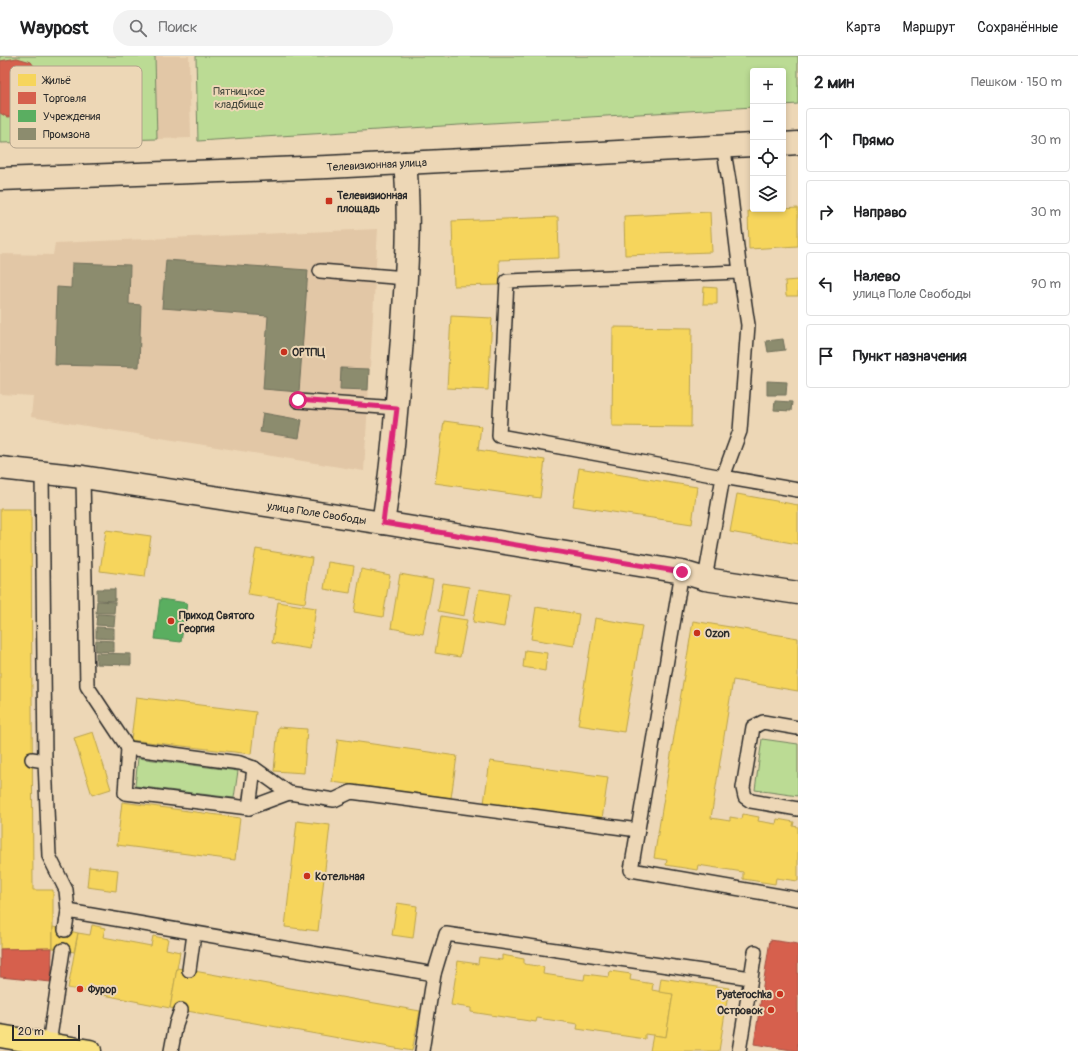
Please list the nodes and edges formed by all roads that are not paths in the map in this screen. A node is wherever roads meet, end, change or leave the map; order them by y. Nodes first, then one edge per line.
1 (798, 143) edge
2 (786, 144) edge
3 (750, 145) edge
4 (723, 146) junction
5 (405, 163) junction
6 (0, 179) edge
7 (320, 271) dead end
8 (740, 272) junction
9 (406, 278) junction
10 (298, 400) dead end
11 (397, 408) junction
12 (0, 468) edge
13 (42, 472) junction
14 (83, 477) junction
15 (723, 477) junction
16 (798, 490) edge
17 (383, 523) junction
18 (682, 572) junction
19 (705, 579) junction
20 (798, 593) edge
21 (798, 728) edge
22 (128, 748) junction
23 (32, 759) dead end
24 (45, 761) junction
25 (254, 768) junction
26 (289, 793) junction
27 (249, 808) junction
28 (798, 809) edge
29 (638, 830) junction
30 (798, 899) edge
31 (68, 911) junction
32 (65, 930) dead end
33 (194, 934) junction
34 (63, 950) dead end
35 (754, 952) dead end
36 (189, 970) dead end
37 (434, 974) junction
38 (751, 978) junction
39 (181, 1010) dead end
40 (7, 1042) edge
41 (50, 1044) junction
42 (90, 1051) edge
43 (171, 1051) edge
44 (422, 1051) edge
45 (739, 1051) edge

1 - 2 street
3 - 4 street, Телевизионная улица
4 - 5 street, Телевизионная улица
4 - 8 lane
5 - 6 street, Телевизионная улица
5 - 9 street
7 - 9 lane
8 - 15 lane
8 - 15 lane
9 - 11 street
10 - 11 lane
11 - 17 street
12 - 13 street, улица Поле Свободы
13 - 14 street, улица Поле Свободы
13 - 24 lane
14 - 17 street, улица Поле Свободы
14 - 22 lane
15 - 16 lane
15 - 19 lane
17 - 18 street, улица Поле Свободы
18 - 19 street, улица Поле Свободы
18 - 29 lane
19 - 20 street, улица Поле Свободы
21 - 28 lane
22 - 25 lane
22 - 27 lane
23 - 24 lane
24 - 31 lane
25 - 26 lane
25 - 27 lane
26 - 27 lane
26 - 29 lane
29 - 30 lane
31 - 32 lane
31 - 33 lane
33 - 36 lane
33 - 37 lane
34 - 41 lane
35 - 38 lane
37 - 38 lane
37 - 44 lane
38 - 45 lane
39 - 43 lane
40 - 41 main road
41 - 42 main road

